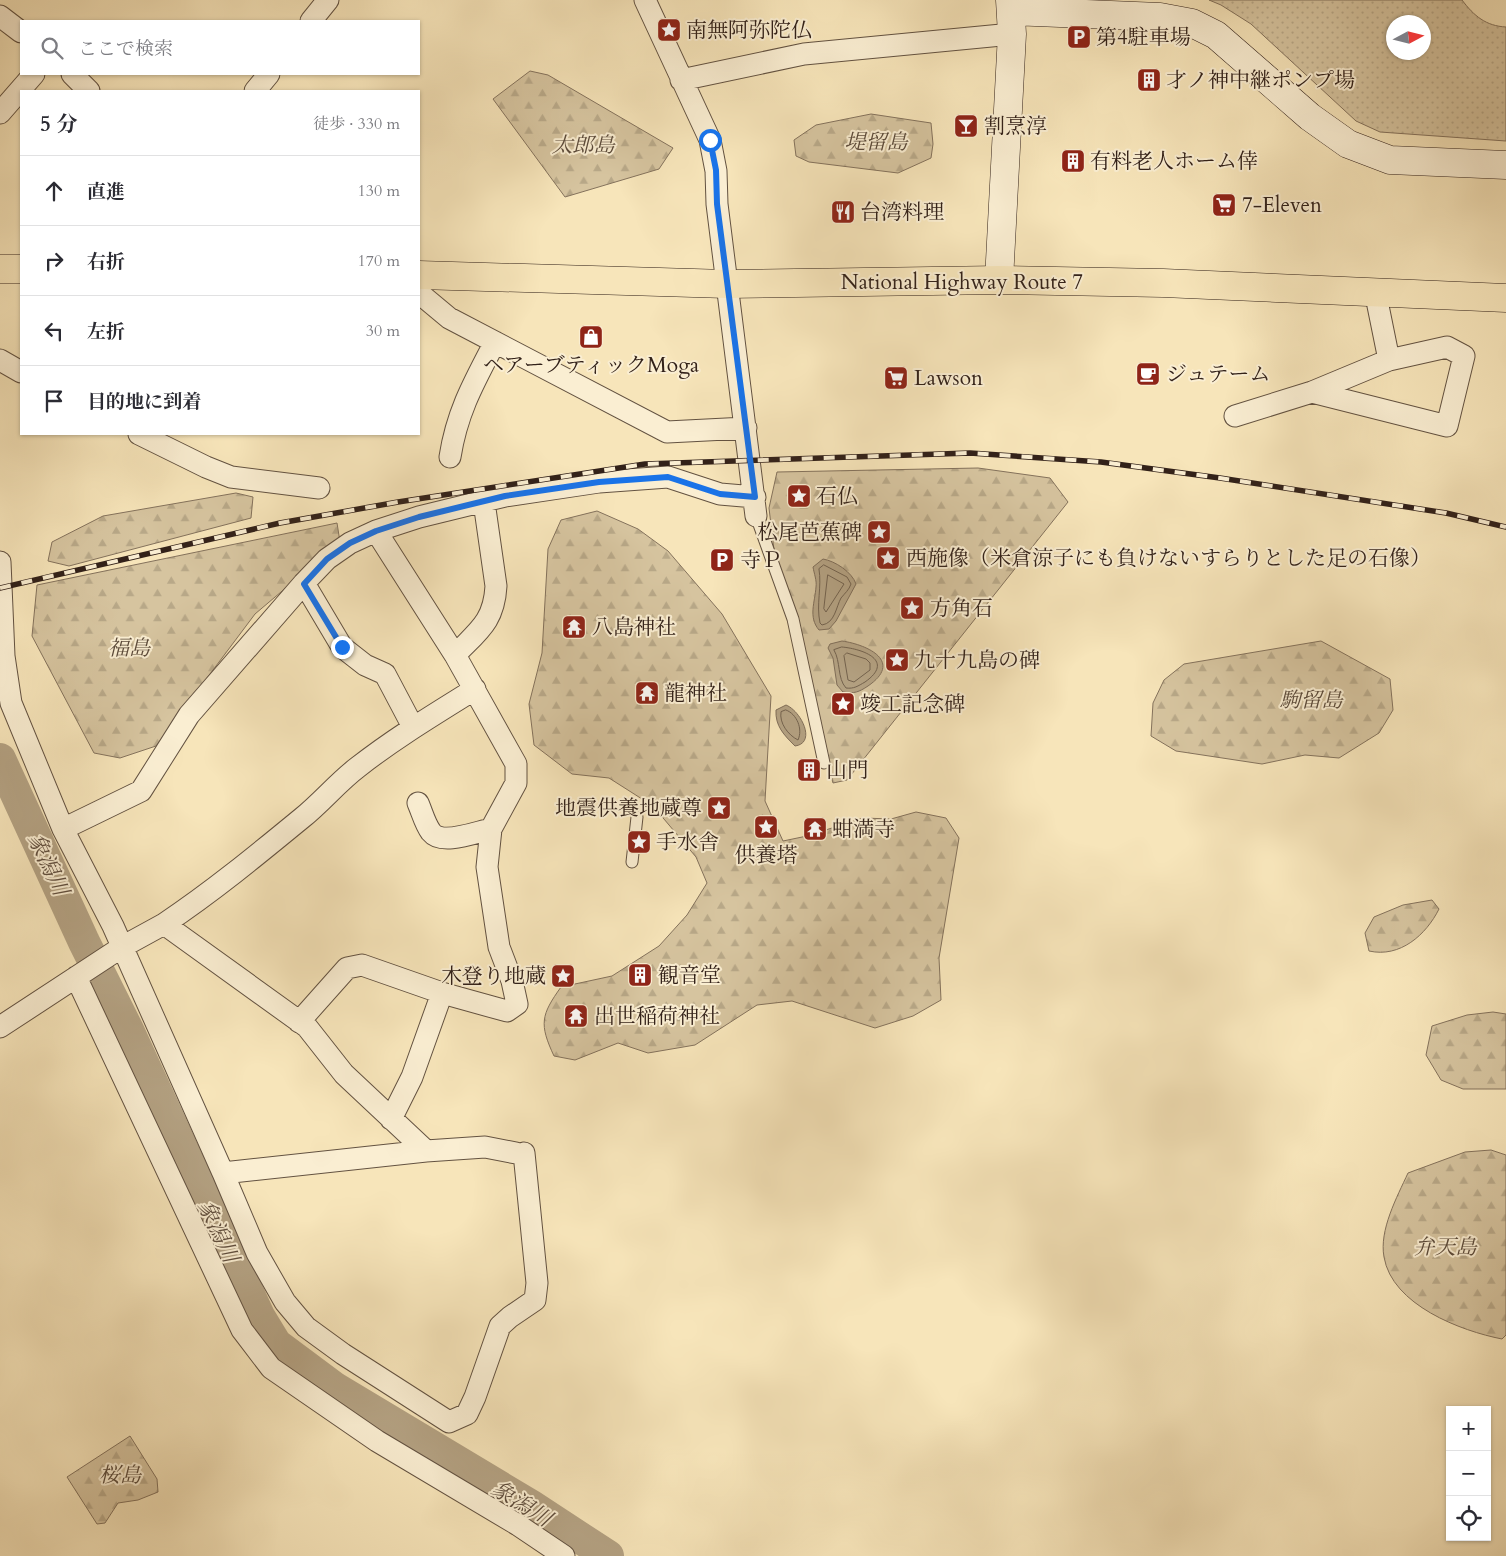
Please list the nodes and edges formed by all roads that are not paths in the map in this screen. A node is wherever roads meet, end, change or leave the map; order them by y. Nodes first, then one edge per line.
1 (328, 0) edge
2 (645, 0) edge
3 (1011, 15) edge
4 (0, 16) edge
5 (312, 20) edge
6 (20, 31) edge
7 (33, 75) edge
8 (73, 75) edge
9 (268, 75) edge
10 (681, 80) junction
11 (20, 90) edge
12 (20, 90) edge
13 (88, 90) edge
14 (256, 90) edge
15 (0, 113) edge
16 (1506, 165) edge
17 (0, 269) edge
18 (20, 269) edge
19 (420, 275) edge
20 (999, 280) junction
21 (727, 284) junction
22 (1375, 291) junction
23 (420, 294) edge
24 (1506, 298) edge
25 (495, 342) junction
26 (0, 360) edge
27 (1389, 360) junction
28 (20, 371) edge
29 (1312, 392) junction
30 (1235, 416) dead end
31 (746, 428) junction
32 (141, 435) edge
33 (450, 457) dead end
34 (319, 488) dead end
35 (484, 502) junction
36 (756, 507) junction
37 (376, 531) junction
38 (0, 562) edge
39 (304, 584) junction
40 (455, 655) junction
41 (475, 689) junction
42 (413, 727) junction
43 (824, 763) dead end
44 (418, 803) dead end
45 (637, 817) dead end
46 (63, 829) junction
47 (491, 829) junction
48 (632, 862) dead end
49 (164, 924) junction
50 (122, 947) junction
51 (76, 977) junction
52 (442, 993) junction
53 (299, 1022) junction
54 (0, 1027) edge
55 (391, 1119) junction
56 (426, 1151) junction
57 (223, 1173) junction
58 (564, 1556) edge

1 - 5 street
2 - 10 street
3 - 10 street
3 - 16 street
3 - 20 street
4 - 6 street
7 - 11 street
8 - 13 street
9 - 14 street
10 - 21 street
12 - 15 street
17 - 18 highway
19 - 21 highway, National Highway Route 7
20 - 21 highway, National Highway Route 7
20 - 22 highway, National Highway Route 7
21 - 31 street
22 - 24 highway, National Highway Route 7
22 - 27 street
23 - 25 street
25 - 31 street
25 - 33 street
26 - 28 street
27 - 29 street
27 - 29 street
29 - 30 street
31 - 36 street
32 - 34 street
35 - 36 street
35 - 37 street
35 - 40 street
36 - 43 lane
37 - 39 street
37 - 40 street
38 - 46 street
39 - 42 street
39 - 46 street
40 - 41 street
41 - 42 street
41 - 47 street
42 - 49 street
44 - 47 street
45 - 48 lane
46 - 50 street
47 - 52 street
49 - 50 street
49 - 53 street
50 - 51 street
50 - 57 street
51 - 54 street
51 - 58 street
52 - 53 street
52 - 55 street
53 - 55 street
55 - 56 street
56 - 57 street
56 - 57 street

